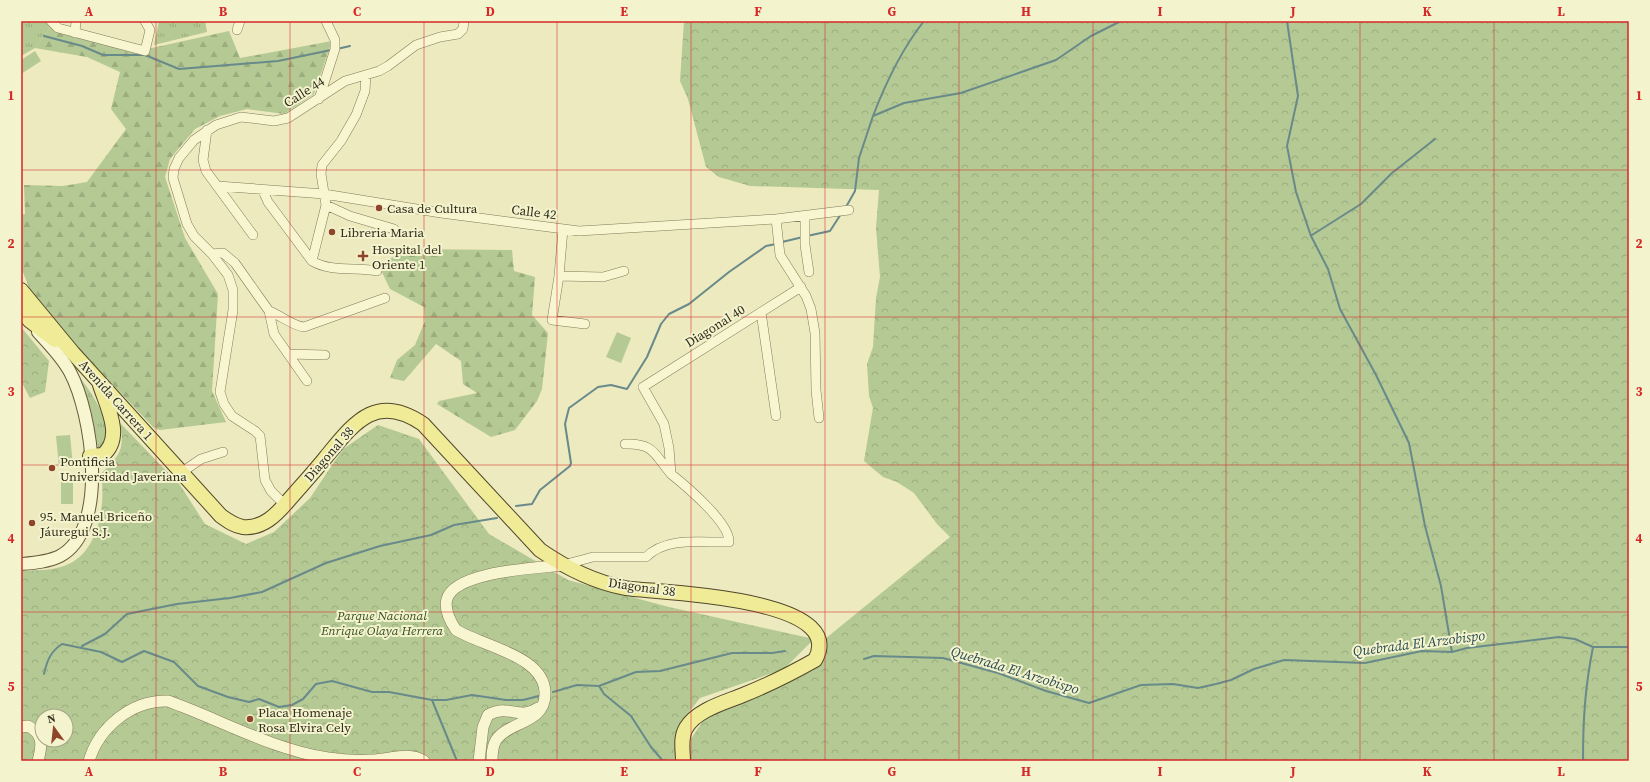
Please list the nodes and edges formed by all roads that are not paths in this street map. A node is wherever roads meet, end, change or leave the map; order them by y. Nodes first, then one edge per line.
1 (51, 21) edge
2 (76, 21) edge
3 (145, 21) edge
4 (326, 21) edge
5 (463, 25) edge
6 (75, 33) junction
7 (366, 75) junction
8 (319, 98) junction
9 (207, 130) junction
10 (218, 186) junction
11 (263, 191) junction
12 (324, 194) junction
13 (361, 201) junction
14 (326, 205) junction
15 (849, 210) dead end
16 (350, 216) junction
17 (805, 216) junction
18 (776, 219) junction
19 (394, 229) dead end
20 (563, 229) junction
21 (253, 235) dead end
22 (212, 254) junction
23 (312, 261) junction
24 (377, 271) dead end
25 (624, 271) dead end
26 (809, 272) dead end
27 (559, 276) junction
28 (801, 287) junction
29 (21, 290) edge
30 (385, 298) dead end
31 (21, 310) edge
32 (269, 312) junction
33 (761, 312) junction
34 (30, 322) junction
35 (585, 324) dead end
36 (74, 353) junction
37 (289, 354) junction
38 (325, 355) dead end
39 (98, 380) junction
40 (307, 381) dead end
41 (776, 416) dead end
42 (819, 418) dead end
43 (625, 444) dead end
44 (223, 452) dead end
45 (90, 456) junction
46 (182, 472) junction
47 (671, 474) junction
48 (285, 505) junction
49 (21, 564) edge
50 (563, 565) junction
51 (543, 704) junction
52 (21, 727) edge
53 (38, 761) edge
54 (89, 761) edge
55 (424, 761) edge
56 (479, 761) edge
57 (492, 761) edge
58 (683, 761) edge

1 - 6 street
2 - 6 street
3 - 6 street
4 - 8 street
5 - 7 street, Calle 44
7 - 8 street, Calle 44
7 - 12 street
8 - 9 street, Calle 44
9 - 10 street
9 - 22 street, Calle 44
10 - 11 street, Calle 42
10 - 21 street
11 - 12 street, Calle 42
11 - 23 street
12 - 13 street, Calle 42
12 - 14 street
13 - 16 street
13 - 20 street, Calle 42
14 - 16 street
14 - 23 street
15 - 17 street, Calle 42
16 - 19 street
17 - 18 street, Calle 42
17 - 26 street
18 - 20 street, Calle 42
18 - 28 street
20 - 27 street
22 - 32 street
22 - 48 street, Calle 44
23 - 24 street
25 - 27 street
27 - 35 street
28 - 33 street, Diagonal 40
28 - 42 street
29 - 36 main road, Avenida Carrera 1
30 - 32 street
31 - 34 main road, Avenida Carrera 1
32 - 37 street
33 - 41 street
33 - 47 street, Diagonal 40
34 - 36 main road, Avenida Carrera 1
34 - 45 main road
36 - 39 main road, Avenida Carrera 1
37 - 38 street
37 - 40 street
39 - 45 main road
39 - 46 main road, Avenida Carrera 1
43 - 47 street
44 - 46 street
45 - 49 main road
46 - 48 main road, Avenida Carrera 1
47 - 50 street
48 - 50 main road, Diagonal 38
50 - 51 street
50 - 58 main road, Diagonal 38
51 - 56 street
51 - 57 street
52 - 53 street
54 - 55 street

